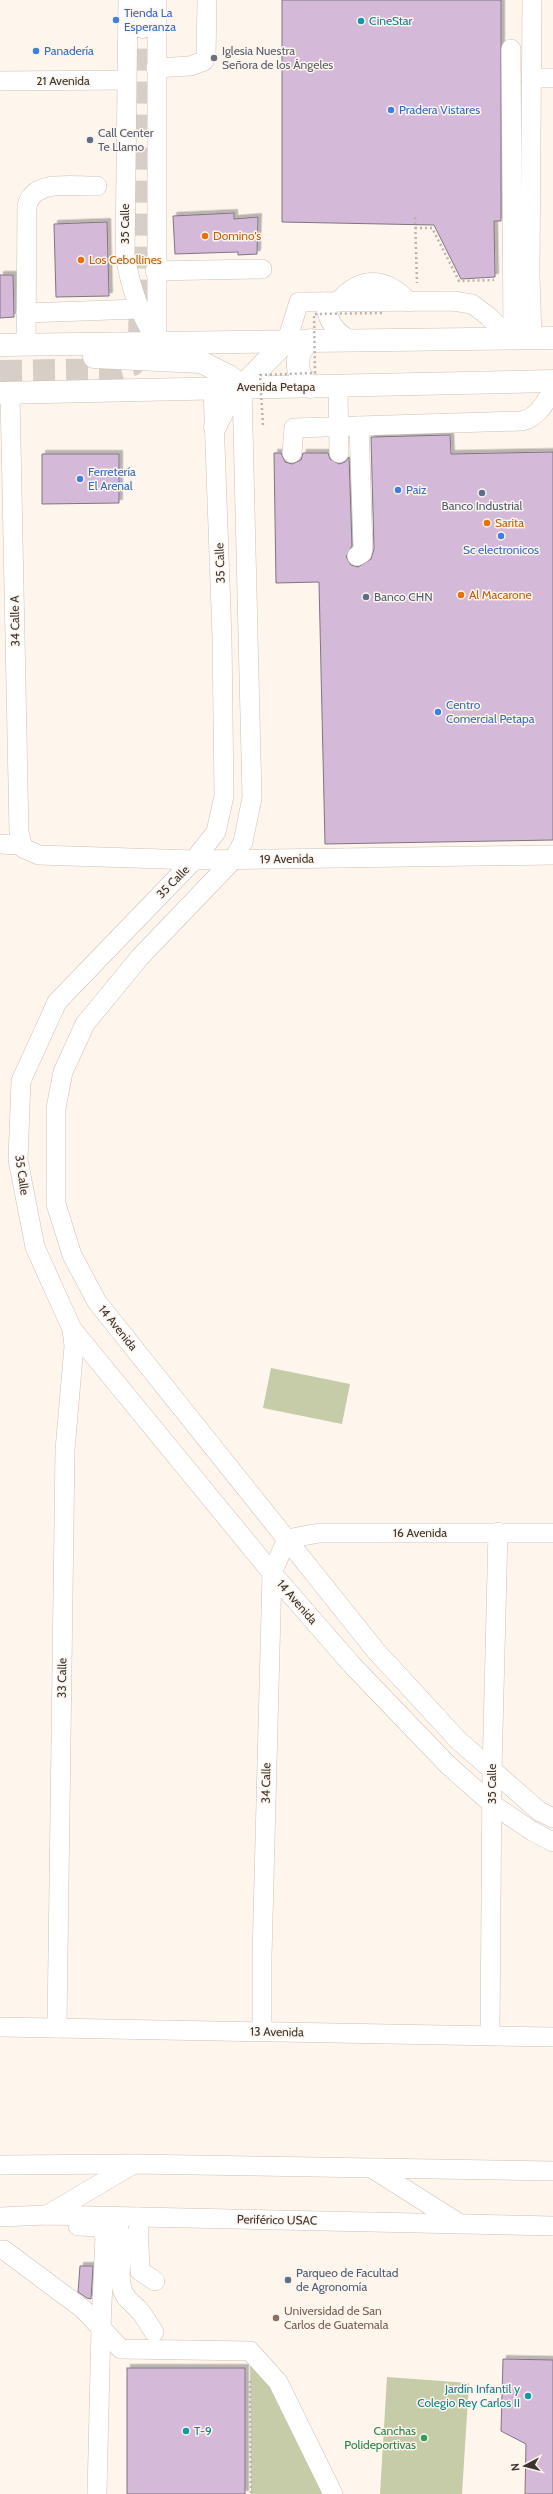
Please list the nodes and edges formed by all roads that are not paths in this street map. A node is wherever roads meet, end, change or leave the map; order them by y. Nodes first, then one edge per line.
1 (128, 0) edge
2 (144, 0) edge
3 (157, 0) edge
4 (207, 0) edge
5 (532, 0) edge
6 (143, 27) tunnel mouth
7 (511, 49) dead end
8 (156, 68) junction
9 (531, 78) junction
10 (553, 78) edge
11 (126, 80) junction
12 (0, 81) edge
13 (97, 186) dead end
14 (262, 269) dead end
15 (155, 271) junction
16 (331, 302) junction
17 (139, 309) junction
18 (26, 313) junction
19 (527, 339) edge
20 (287, 340) junction
21 (311, 340) junction
22 (351, 340) junction
23 (156, 341) junction
24 (26, 344) junction
25 (0, 345) edge
26 (0, 358) edge
27 (553, 381) edge
28 (242, 386) junction
29 (338, 386) junction
30 (310, 387) junction
31 (213, 388) junction
32 (553, 390) edge
33 (5, 393) edge
34 (339, 426) junction
35 (359, 426) junction
36 (215, 427) junction
37 (6, 430) edge
38 (339, 452) dead end
39 (292, 453) dead end
40 (357, 556) dead end
41 (0, 844) edge
42 (22, 846) junction
43 (553, 854) edge
44 (194, 860) junction
45 (233, 860) junction
46 (72, 1329) junction
47 (498, 1532) junction
48 (553, 1533) edge
49 (287, 1539) junction
50 (272, 1573) junction
51 (492, 1772) junction
52 (492, 1804) junction
53 (553, 1818) edge
54 (553, 1842) edge
55 (0, 2027) edge
56 (57, 2028) junction
57 (262, 2031) junction
58 (490, 2035) junction
59 (553, 2037) edge
60 (133, 2164) junction
61 (0, 2165) edge
62 (373, 2169) junction
63 (553, 2171) edge
64 (46, 2215) junction
65 (0, 2217) edge
66 (107, 2217) junction
67 (138, 2217) junction
68 (458, 2223) junction
69 (553, 2226) edge
70 (0, 2229) edge
71 (0, 2250) edge
72 (155, 2281) dead end
73 (100, 2327) junction
74 (154, 2332) dead end
75 (97, 2494) edge
76 (333, 2494) edge

1 - 11 street, 35 Calle
2 - 6 main road
3 - 8 street
4 - 8 street
5 - 9 street
7 - 19 street
8 - 15 street
9 - 10 street
9 - 19 street
11 - 12 street, 21 Avenida
11 - 17 street, 35 Calle
13 - 18 street
14 - 15 street
15 - 23 street
16 - 19 street
16 - 20 street
16 - 22 street
17 - 18 street
17 - 23 street, 35 Calle
18 - 24 street
19 - 22 main road
20 - 21 main road
20 - 23 main road
20 - 28 main road
21 - 22 main road
21 - 30 main road
23 - 24 main road
24 - 25 main road
26 - 28 main road
27 - 29 main road, Avenida Petapa
28 - 30 main road, Avenida Petapa
28 - 31 main road, Avenida Petapa
28 - 36 main road
28 - 45 street
29 - 30 main road, Avenida Petapa
29 - 34 street
31 - 33 main road, Avenida Petapa
31 - 36 street, 35 Calle
32 - 35 street
33 - 37 street, 34 Calle A
34 - 35 street
34 - 38 street
34 - 39 street
35 - 40 street
36 - 44 street, 35 Calle
37 - 42 street, 34 Calle A
41 - 42 street, 19 Avenida
42 - 44 street, 19 Avenida
43 - 45 street, 19 Avenida
44 - 45 street, 19 Avenida
44 - 46 street, 35 Calle
45 - 49 street, 14 Avenida
46 - 50 street, 14 Avenida
46 - 56 street, 33 Calle
47 - 48 street, 16 Avenida
47 - 49 street, 16 Avenida
47 - 51 street, 35 Calle
49 - 50 street, 34 Calle
49 - 51 street, 14 Avenida
50 - 52 street, 14 Avenida
50 - 57 street, 34 Calle
51 - 52 street, 35 Calle
51 - 53 street, 14 Avenida
52 - 54 street, 14 Avenida
52 - 58 street, 35 Calle
55 - 56 street, 13 Avenida
56 - 57 street, 13 Avenida
57 - 58 street, 13 Avenida
58 - 59 street, 13 Avenida
60 - 61 street
60 - 62 street
60 - 64 street
62 - 63 street
62 - 68 street
64 - 65 street, Periférico USAC
64 - 66 street, Periférico USAC
66 - 67 street, Periférico USAC
66 - 74 street
67 - 68 street, Periférico USAC
67 - 72 street
68 - 69 street, Periférico USAC
70 - 73 street
71 - 73 street
73 - 75 street
73 - 76 street

